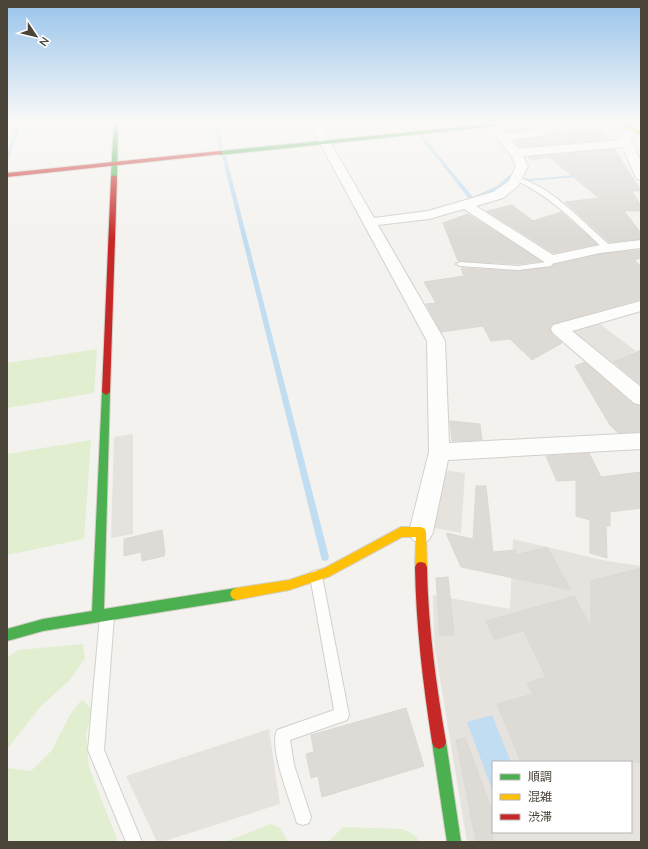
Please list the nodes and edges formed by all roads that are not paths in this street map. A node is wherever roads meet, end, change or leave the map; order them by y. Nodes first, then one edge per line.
1 (114, 161) edge
2 (146, 161) edge
3 (336, 161) edge
4 (520, 161) edge
5 (634, 161) edge
6 (114, 164) junction
7 (7, 175) edge
8 (641, 176) edge
9 (517, 179) junction
10 (466, 205) junction
11 (371, 222) junction
12 (641, 244) edge
13 (608, 248) junction
14 (551, 260) junction
15 (460, 264) dead end
16 (641, 306) edge
17 (641, 398) edge
18 (641, 441) edge
19 (439, 452) junction
20 (421, 532) junction
21 (316, 576) junction
22 (103, 615) junction
23 (7, 635) edge
24 (303, 816) dead end
25 (134, 842) edge
26 (454, 842) edge

1 - 6 street
2 - 6 street
3 - 11 street
4 - 9 street
5 - 8 street
6 - 7 street
6 - 22 street
9 - 10 street
9 - 13 lane
10 - 11 street
10 - 14 street
11 - 19 street
12 - 13 street
13 - 14 street
14 - 15 lane
16 - 17 street
18 - 19 street
19 - 20 street
20 - 21 street
20 - 26 street
21 - 22 street
21 - 24 lane
22 - 23 street
22 - 25 lane

